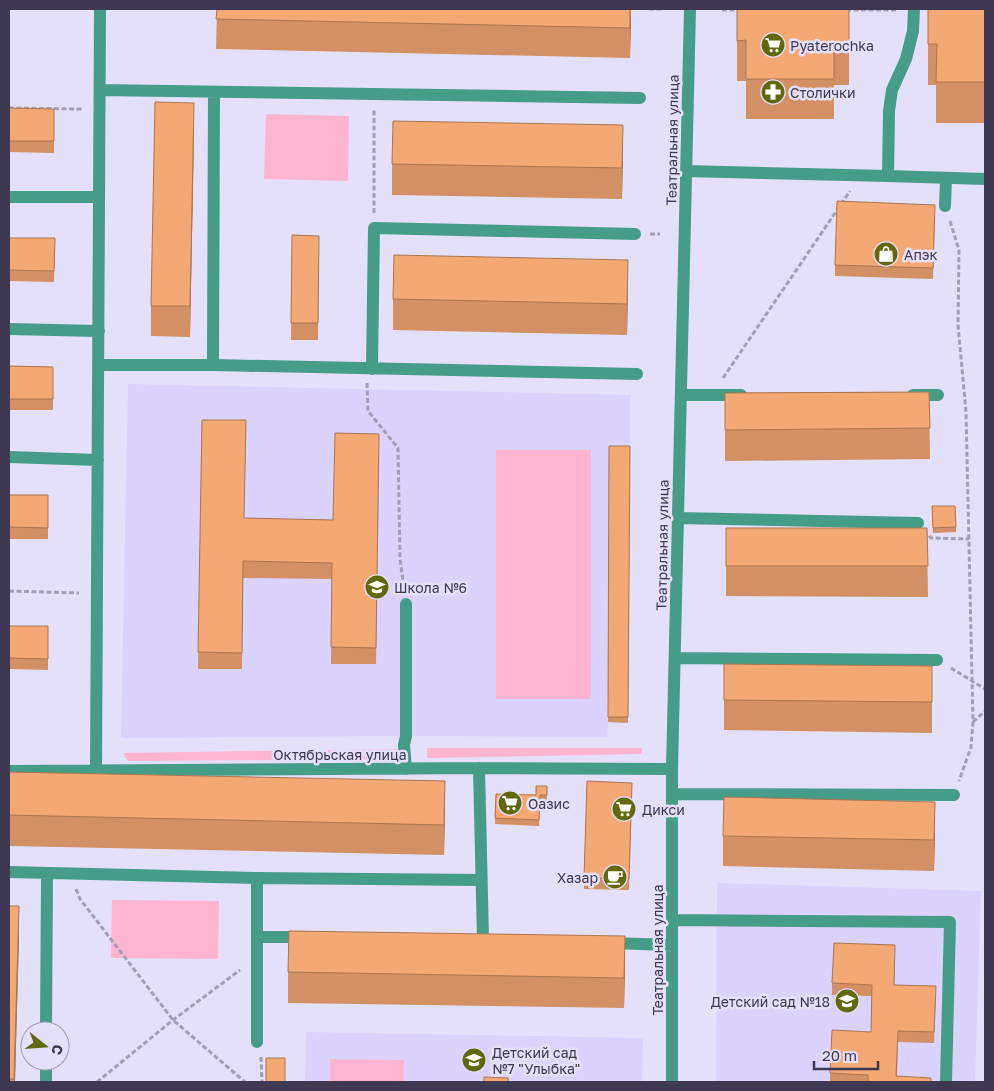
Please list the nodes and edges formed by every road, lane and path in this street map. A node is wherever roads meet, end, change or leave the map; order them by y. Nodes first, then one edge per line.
1 (100, 9) edge
2 (649, 9) edge
3 (663, 9) edge
4 (690, 9) edge
5 (722, 10) edge
6 (751, 10) edge
7 (837, 10) edge
8 (914, 10) edge
9 (100, 90) junction
10 (214, 92) junction
11 (374, 94) junction
12 (640, 98) dead end
13 (9, 108) edge
14 (83, 109) dead end
15 (686, 171) junction
16 (861, 175) junction
17 (888, 176) junction
18 (946, 178) junction
19 (985, 179) edge
20 (9, 197) edge
21 (99, 197) junction
22 (945, 206) joint
23 (374, 228) junction
24 (635, 234) dead end
25 (9, 330) edge
26 (98, 331) junction
27 (98, 365) junction
28 (213, 365) junction
29 (369, 369) junction
30 (637, 374) dead end
31 (681, 395) junction
32 (712, 395) junction
33 (751, 395) edge
34 (899, 395) edge
35 (938, 395) dead end
36 (9, 457) edge
37 (98, 460) junction
38 (678, 518) junction
39 (918, 523) joint
40 (970, 539) junction
41 (9, 591) edge
42 (79, 593) dead end
43 (406, 604) joint
44 (674, 658) junction
45 (937, 660) joint
46 (972, 680) junction
47 (985, 689) edge
48 (985, 711) edge
49 (973, 722) junction
50 (479, 768) junction
51 (406, 769) junction
52 (672, 769) junction
53 (96, 770) junction
54 (9, 771) edge
55 (672, 794) junction
56 (954, 794) joint
57 (9, 872) edge
58 (47, 874) junction
59 (70, 875) junction
60 (257, 878) junction
61 (481, 880) junction
62 (672, 920) junction
63 (257, 937) junction
64 (316, 937) edge
65 (483, 939) edge
66 (601, 943) edge
67 (672, 945) junction
68 (257, 957) junction
69 (173, 1020) junction
70 (46, 1021) edge
71 (257, 1042) joint
72 (97, 1082) edge
73 (244, 1082) edge
74 (262, 1082) edge
75 (672, 1082) edge
76 (946, 1082) edge

1 - 9 street
2 - 3 path
4 - 15 street, Театральная улица
5 - 6 path
7 - 8 path
8 - 17 street
9 - 10 street
9 - 21 street
10 - 11 street
10 - 28 street
11 - 12 street
11 - 23 path
13 - 14 path
15 - 16 street
15 - 31 street, Театральная улица
16 - 17 street
16 - 32 path
17 - 18 street
18 - 19 street
18 - 22 street
20 - 21 street
21 - 26 street
22 - 40 path
23 - 24 street
23 - 29 street
25 - 26 street
26 - 27 street
27 - 28 street
27 - 37 street
28 - 29 street
29 - 30 street
29 - 43 path
31 - 32 street
31 - 38 street, Театральная улица
32 - 33 street
34 - 35 street
36 - 37 street
37 - 53 street
38 - 39 street
38 - 44 street, Театральная улица
39 - 40 path
40 - 46 path
41 - 42 path
43 - 51 street
44 - 45 street
44 - 52 street, Театральная улица
45 - 46 path
46 - 47 path
46 - 49 path
48 - 49 path
49 - 56 path
50 - 51 street, Октябрьская улица
50 - 52 street, Октябрьская улица
50 - 61 street
51 - 53 street, Октябрьская улица
52 - 55 street, Театральная улица
53 - 54 street, Октябрьская улица
55 - 56 street
55 - 62 street, Театральная улица
57 - 58 street
58 - 59 street
58 - 70 street
59 - 60 street
59 - 69 path
60 - 61 street
60 - 63 street
61 - 65 street
62 - 67 street, Театральная улица
62 - 76 street
63 - 64 street
63 - 68 street
66 - 67 street
67 - 75 street, Театральная улица
68 - 69 path
68 - 71 street
69 - 72 path
69 - 73 path
71 - 74 path

